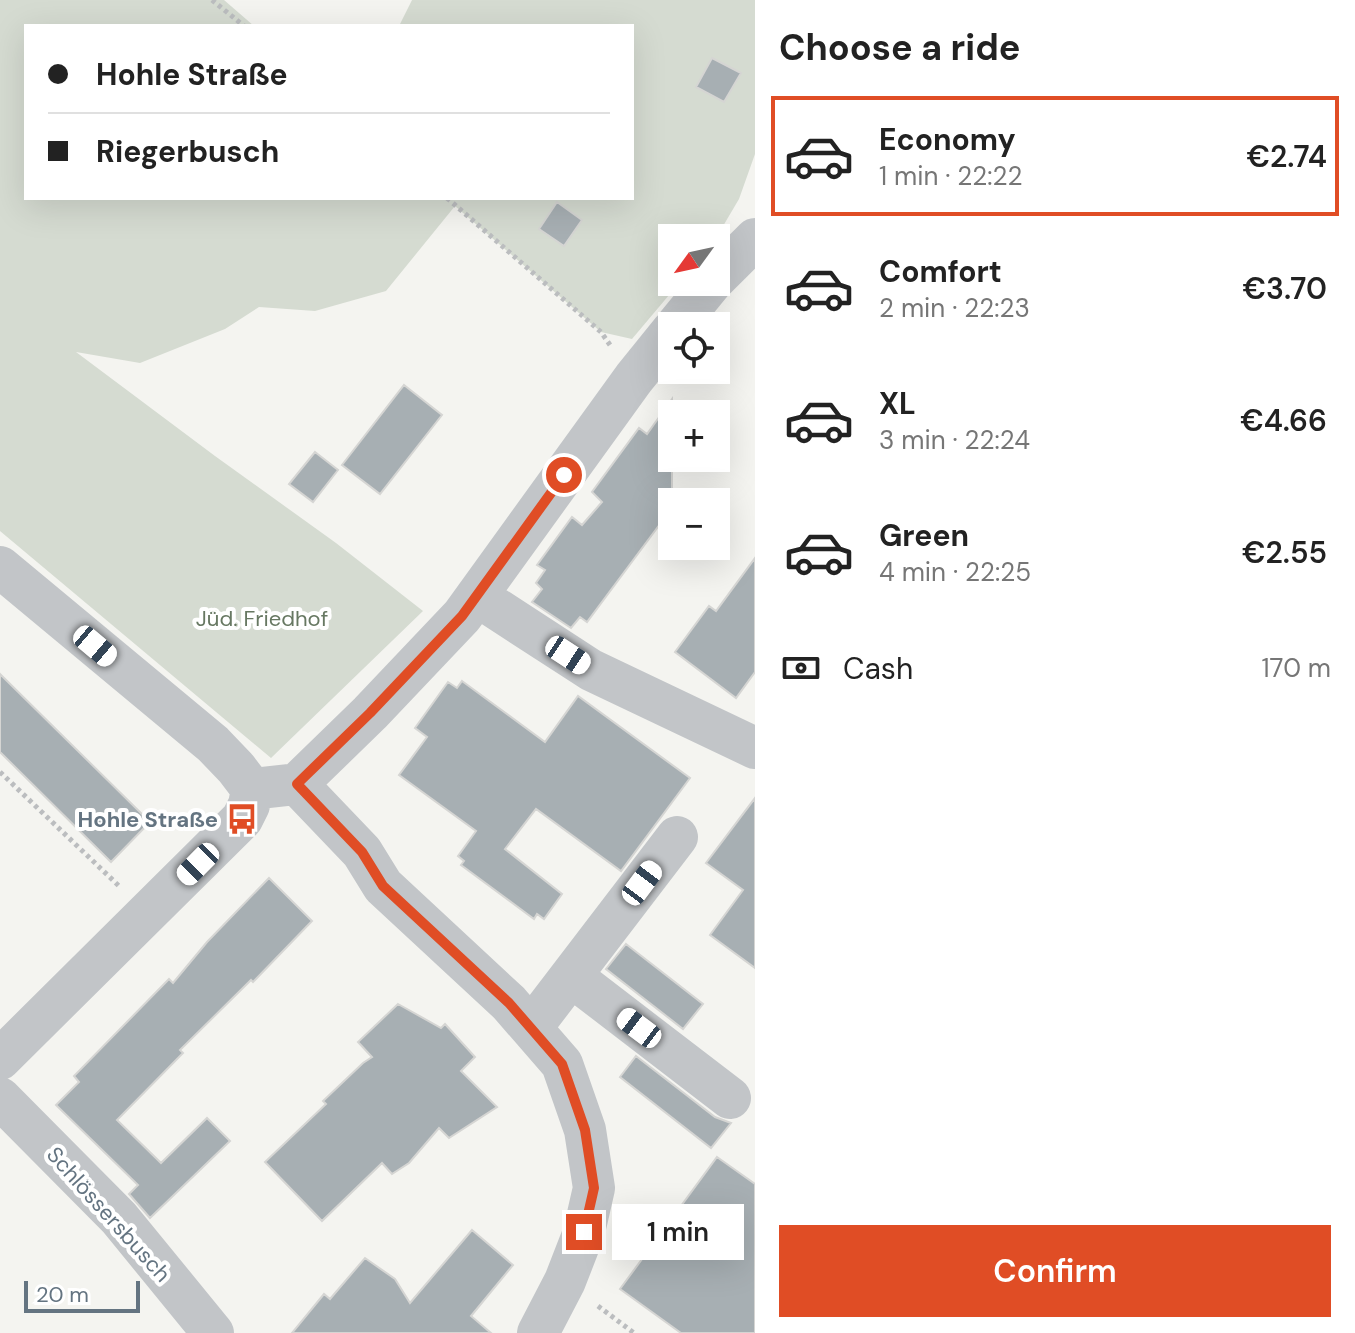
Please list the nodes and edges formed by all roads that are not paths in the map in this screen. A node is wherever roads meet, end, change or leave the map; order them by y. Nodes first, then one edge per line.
1 (755, 240) edge
2 (730, 264) edge
3 (701, 296) edge
4 (688, 312) edge
5 (658, 348) edge
6 (0, 567) edge
7 (477, 596) junction
8 (755, 748) edge
9 (297, 784) junction
10 (252, 789) junction
11 (677, 837) dead end
12 (571, 976) junction
13 (531, 1028) junction
14 (0, 1059) edge
15 (0, 1098) edge
16 (730, 1098) dead end
17 (213, 1333) edge
18 (538, 1333) edge

1 - 2 street
3 - 4 street
5 - 7 street
6 - 10 street
7 - 8 street
7 - 9 street
9 - 10 street
9 - 13 street
10 - 14 street
11 - 12 street
12 - 13 street
12 - 16 street
13 - 18 street
15 - 17 street, Schlössersbusch

